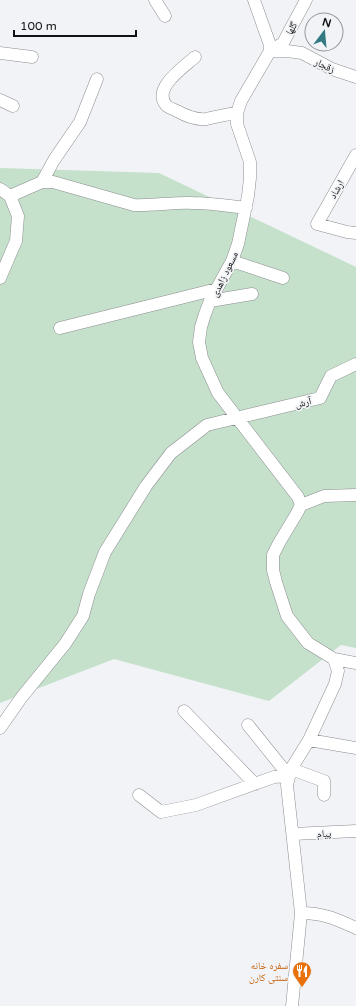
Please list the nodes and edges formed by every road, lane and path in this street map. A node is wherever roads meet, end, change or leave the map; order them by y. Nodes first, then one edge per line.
1 (155, 0) edge
2 (254, 0) edge
3 (306, 0) edge
4 (165, 16) dead end
5 (270, 51) junction
6 (0, 53) edge
7 (32, 57) dead end
8 (195, 57) dead end
9 (356, 77) edge
10 (97, 78) dead end
11 (0, 100) edge
12 (13, 106) dead end
13 (237, 113) junction
14 (356, 155) edge
15 (42, 182) junction
16 (0, 189) edge
17 (10, 196) junction
18 (246, 208) junction
19 (356, 233) edge
20 (232, 261) junction
21 (0, 278) edge
22 (283, 278) dead end
23 (217, 289) junction
24 (252, 294) dead end
25 (210, 301) junction
26 (60, 328) dead end
27 (356, 364) edge
28 (236, 418) junction
29 (356, 495) edge
30 (301, 505) junction
31 (334, 659) junction
32 (356, 663) edge
33 (184, 711) dead end
34 (248, 725) dead end
35 (0, 728) edge
36 (309, 740) junction
37 (356, 748) edge
38 (290, 773) junction
39 (255, 784) junction
40 (139, 795) dead end
41 (324, 795) dead end
42 (356, 831) edge
43 (293, 834) junction
44 (301, 913) junction
45 (356, 928) edge
46 (292, 1006) edge

1 - 4 street
2 - 5 street
3 - 5 street, گلها
5 - 9 street, زقجار
5 - 13 street
6 - 7 street
8 - 13 street
10 - 15 street
11 - 12 street
13 - 18 street, مسعود زاهدی
14 - 19 street, ارشاد
15 - 17 street
15 - 18 street
16 - 17 street
17 - 21 street
18 - 20 street, مسعود زاهدی
20 - 22 street
20 - 23 street, مسعود زاهدی
23 - 25 street, مسعود زاهدی
23 - 26 street
24 - 25 street
25 - 28 street, مسعود زاهدی
27 - 28 street, آرش
28 - 30 street, مسعود زاهدی
28 - 35 street
29 - 30 street
30 - 31 street
31 - 32 street
31 - 36 street
33 - 39 street
34 - 38 street
36 - 37 street
36 - 38 street
38 - 39 street
38 - 41 street
38 - 43 street
39 - 40 street
42 - 43 street, پیام
43 - 44 street
44 - 45 street
44 - 46 street

